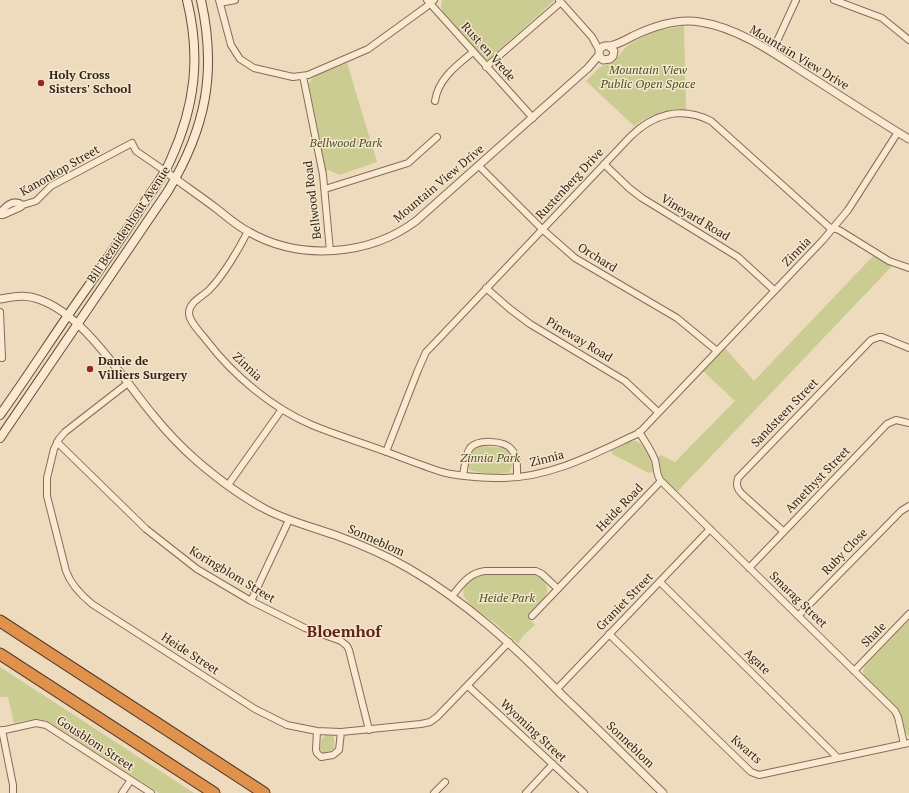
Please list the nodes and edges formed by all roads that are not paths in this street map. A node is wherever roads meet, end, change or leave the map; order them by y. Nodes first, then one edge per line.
1 (187, 0) edge
2 (201, 0) edge
3 (235, 0) edge
4 (796, 0) edge
5 (834, 0) edge
6 (430, 1) edge
7 (560, 1) edge
8 (219, 2) edge
9 (592, 37) junction
10 (625, 40) junction
11 (909, 40) edge
12 (608, 46) junction
13 (473, 52) junction
14 (772, 52) junction
15 (599, 53) junction
16 (614, 54) junction
17 (605, 60) junction
18 (486, 67) junction
19 (588, 68) junction
20 (303, 76) junction
21 (435, 101) dead end
22 (533, 118) junction
23 (898, 132) junction
24 (437, 137) dead end
25 (909, 140) edge
26 (604, 164) junction
27 (479, 166) junction
28 (165, 171) junction
29 (175, 178) junction
30 (325, 189) junction
31 (0, 214) edge
32 (834, 228) junction
33 (542, 229) junction
34 (248, 232) junction
35 (330, 251) junction
36 (909, 268) edge
37 (486, 288) junction
38 (774, 290) junction
39 (0, 299) edge
40 (0, 312) edge
41 (68, 315) junction
42 (77, 323) junction
43 (909, 348) edge
44 (717, 351) junction
45 (2, 358) dead end
46 (128, 383) junction
47 (282, 409) junction
48 (658, 412) junction
49 (0, 415) edge
50 (909, 423) edge
51 (639, 432) junction
52 (0, 438) edge
53 (57, 442) junction
54 (386, 452) junction
55 (463, 475) junction
56 (517, 477) junction
57 (661, 481) junction
58 (228, 485) junction
59 (909, 506) edge
60 (289, 520) junction
61 (710, 529) junction
62 (783, 531) junction
63 (749, 568) junction
64 (660, 582) junction
65 (558, 589) junction
66 (452, 596) junction
67 (251, 601) junction
68 (909, 614) edge
69 (532, 616) dead end
70 (798, 616) junction
71 (0, 621) edge
72 (609, 634) junction
73 (509, 642) junction
74 (0, 654) edge
75 (854, 671) junction
76 (468, 686) junction
77 (557, 689) junction
78 (1, 730) edge
79 (369, 730) junction
80 (317, 731) junction
81 (341, 732) junction
82 (906, 743) edge
83 (838, 758) junction
84 (553, 764) junction
85 (131, 780) junction
86 (445, 782) dead end
87 (13, 793) edge
88 (122, 793) edge
89 (151, 793) edge
90 (214, 793) edge
91 (264, 793) edge
92 (434, 793) edge
93 (526, 793) edge
94 (584, 793) edge
95 (663, 793) edge

1 - 28 main road, Bill Bezuidenhout Avenue
2 - 29 main road, Bill Bezuidenhout Avenue
3 - 8 street
4 - 14 street
5 - 11 street
6 - 13 street, Rust en Vrede
6 - 20 street
7 - 9 street
7 - 18 street
8 - 20 street
9 - 12 street
9 - 15 street
10 - 12 street, Mountain View Drive
10 - 14 street, Mountain View Drive
10 - 16 street, Mountain View Drive
12 - 15 street
12 - 16 street
13 - 18 street, Rust en Vrede
13 - 21 street
14 - 23 street, Mountain View Drive
15 - 17 street
15 - 19 street, Mountain View Drive
16 - 17 street
17 - 19 street, Mountain View Drive
18 - 22 street, Rust en Vrede
19 - 22 street, Mountain View Drive
20 - 30 street, Bellwood Road
22 - 27 street, Mountain View Drive
23 - 25 street, Mountain View Drive
23 - 32 street, Zinnia
24 - 30 street
26 - 32 street, Rustenberg Drive
26 - 33 street, Rustenberg Drive
26 - 38 street, Vineyard Road
27 - 33 street, Orchard
27 - 35 street, Mountain View Drive
28 - 29 street, Mountain View Drive
28 - 31 street, Kanonkop Street
28 - 41 main road, Bill Bezuidenhout Avenue
29 - 34 street, Mountain View Drive
29 - 42 main road, Bill Bezuidenhout Avenue
30 - 35 street, Bellwood Road
32 - 36 street, Rustenberg Drive
32 - 38 street, Zinnia
33 - 37 street, Rustenberg Drive
33 - 44 street, Orchard
34 - 35 street, Mountain View Drive
34 - 47 street, Zinnia
37 - 48 street, Pineway Road
37 - 54 street, Rustenberg Drive
38 - 44 street, Zinnia
39 - 41 street, Sonneblom
40 - 45 street
41 - 42 street, Sonneblom
41 - 49 main road, Bill Bezuidenhout Avenue
42 - 46 street, Sonneblom
42 - 52 main road, Bill Bezuidenhout Avenue
43 - 62 street, Sandsteen Street
44 - 48 street, Zinnia
46 - 53 street, Heide Street
46 - 58 street, Sonneblom
47 - 54 street, Zinnia
47 - 58 street
48 - 51 street, Zinnia
50 - 62 street, Amethyst Street
51 - 56 street, Zinnia
51 - 57 street, Heide Road
53 - 67 street, Koringblom Street
53 - 80 street, Heide Street
54 - 55 street, Zinnia
55 - 56 street, Zinnia
55 - 56 street
57 - 61 street, Smarag Street
57 - 65 street, Heide Road
58 - 60 street, Sonneblom
59 - 70 street, Ruby Close
60 - 66 street, Sonneblom
60 - 67 street
61 - 63 street, Smarag Street
61 - 64 street, Graniet Street
62 - 63 street, Amethyst Street
63 - 70 street, Smarag Street
64 - 72 street, Graniet Street
64 - 83 street, Agate
65 - 66 street
65 - 69 street, Heide Road
66 - 73 street, Sonneblom
67 - 79 street, Koringblom Street
68 - 75 street, Shale
70 - 75 street, Smarag Street
71 - 91 highway
72 - 77 street, Graniet Street
72 - 83 street, Kwarts
73 - 76 street, Heide Street
73 - 77 street, Sonneblom
74 - 90 highway
75 - 82 street, Smarag Street
76 - 79 street, Heide Street
76 - 84 street, Wyoming Street
77 - 95 street, Sonneblom
78 - 85 street, Gousblom Street
78 - 87 street
79 - 81 street, Heide Street
80 - 81 street, Heide Street
80 - 81 street
82 - 83 street, Kwarts
84 - 93 street
84 - 94 street, Wyoming Street
85 - 88 street
85 - 89 street, Gousblom Street
86 - 92 street

